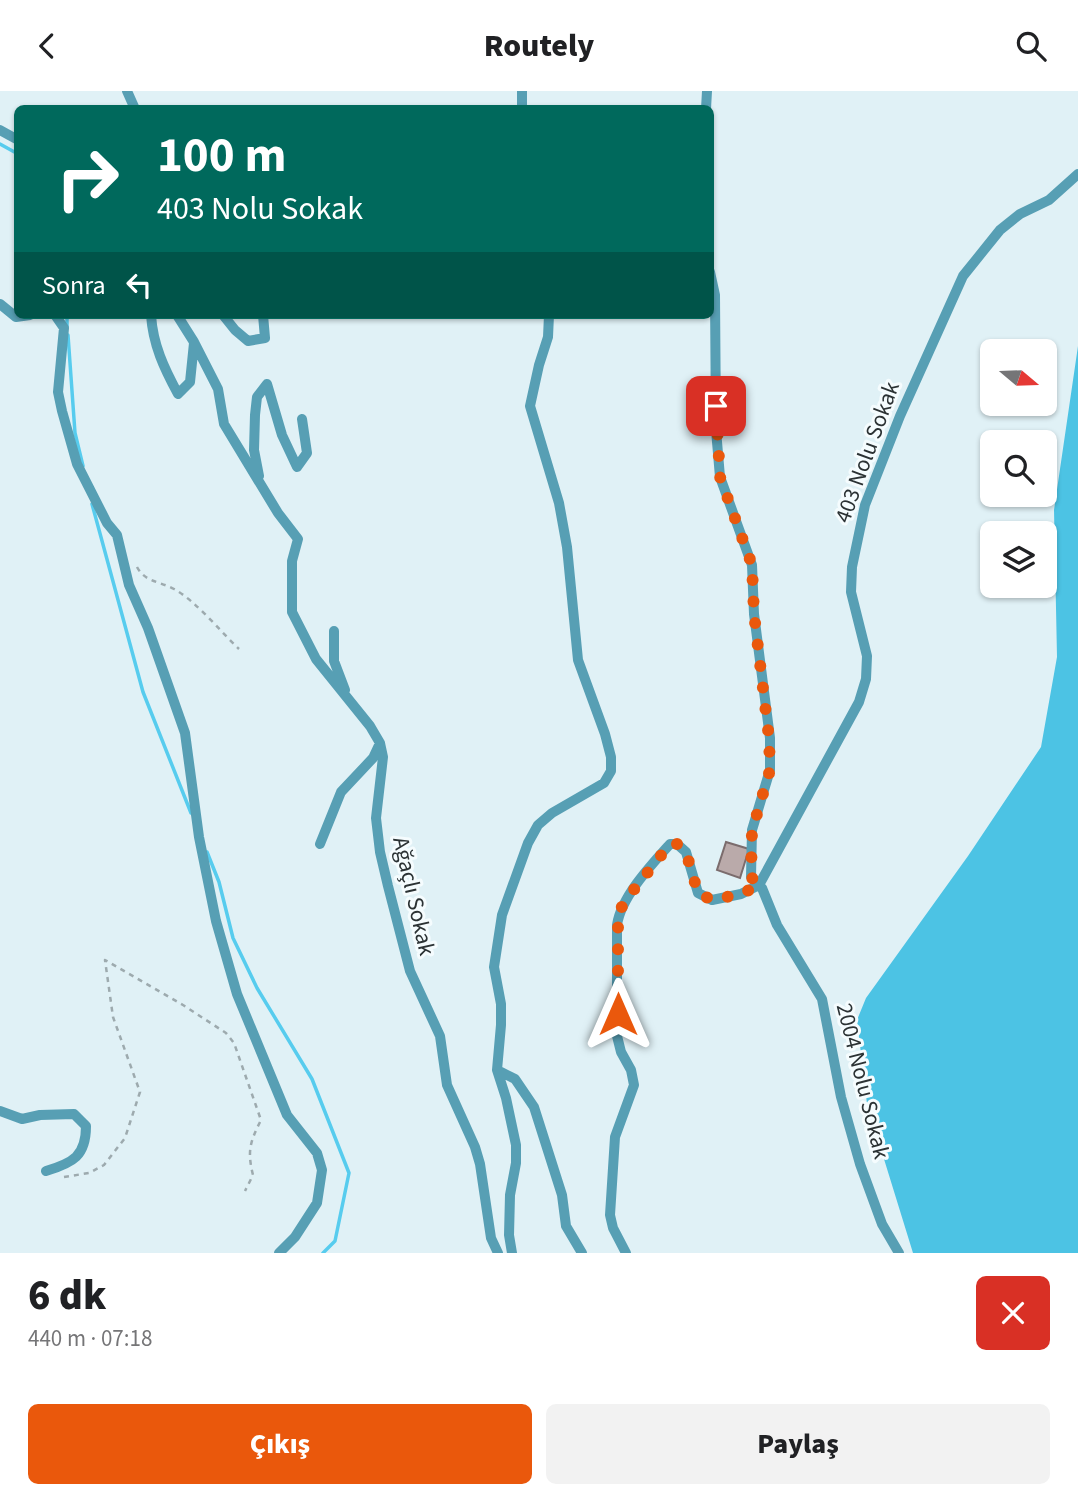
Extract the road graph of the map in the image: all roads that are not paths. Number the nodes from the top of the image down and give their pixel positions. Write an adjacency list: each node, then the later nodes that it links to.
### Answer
1 (1078, 174): 16 (street, 403 Nolu Sokak)
2 (714, 290): 16 (street, 2004 Nolu Sokak)
3 (58, 319): 20 (street)
4 (151, 319): 9 (street)
5 (180, 319): 9 (street)
6 (227, 319): 7 (street)
7 (263, 319)
8 (549, 319): 17 (street)
9 (194, 342): 11 (street)
10 (302, 419): 11 (street)
11 (261, 482): 13 (street)
12 (334, 631): 13 (street)
13 (348, 700): 14 (street)
14 (380, 743): 15 (street); 21 (street, Ağaçlı Sokak)
15 (320, 844)
16 (759, 885): 24 (street); 25 (street, 2004 Nolu Sokak)
17 (498, 1070): 22 (street); 23 (street)
18 (0, 1111): 19 (street)
19 (46, 1171)
20 (279, 1253)
21 (498, 1253)
22 (512, 1253)
23 (582, 1253)
24 (626, 1253)
25 (899, 1253)

